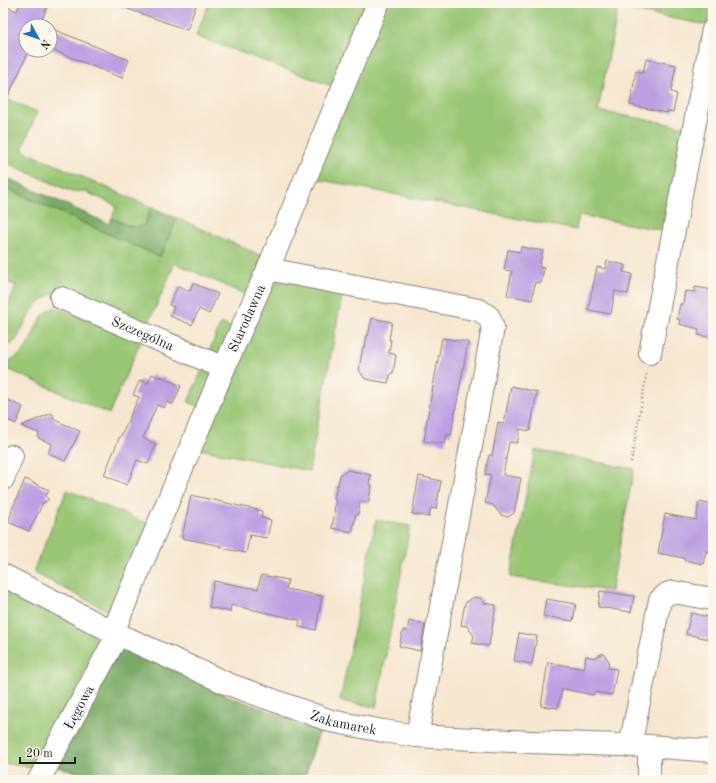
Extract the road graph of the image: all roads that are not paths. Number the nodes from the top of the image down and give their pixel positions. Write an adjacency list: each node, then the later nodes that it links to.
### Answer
1 (378, 3): 3 (street, Starodawna)
2 (713, 30): 5 (street)
3 (268, 269): 6 (street, Starodawna); 12 (street)
4 (61, 298): 6 (street, Szczególna)
5 (650, 354)
6 (224, 368): 11 (street, Starodawna)
7 (12, 456): 8 (street)
8 (3, 479)
9 (3, 575): 11 (street, Zakamarek)
10 (713, 599): 13 (street)
11 (116, 633): 12 (street, Zakamarek); 15 (street, Łęgowa)
12 (417, 736): 13 (street, Zakamarek)
13 (639, 746): 14 (street, Zakamarek); 16 (street)
14 (713, 751)
15 (39, 780)
16 (649, 780)

